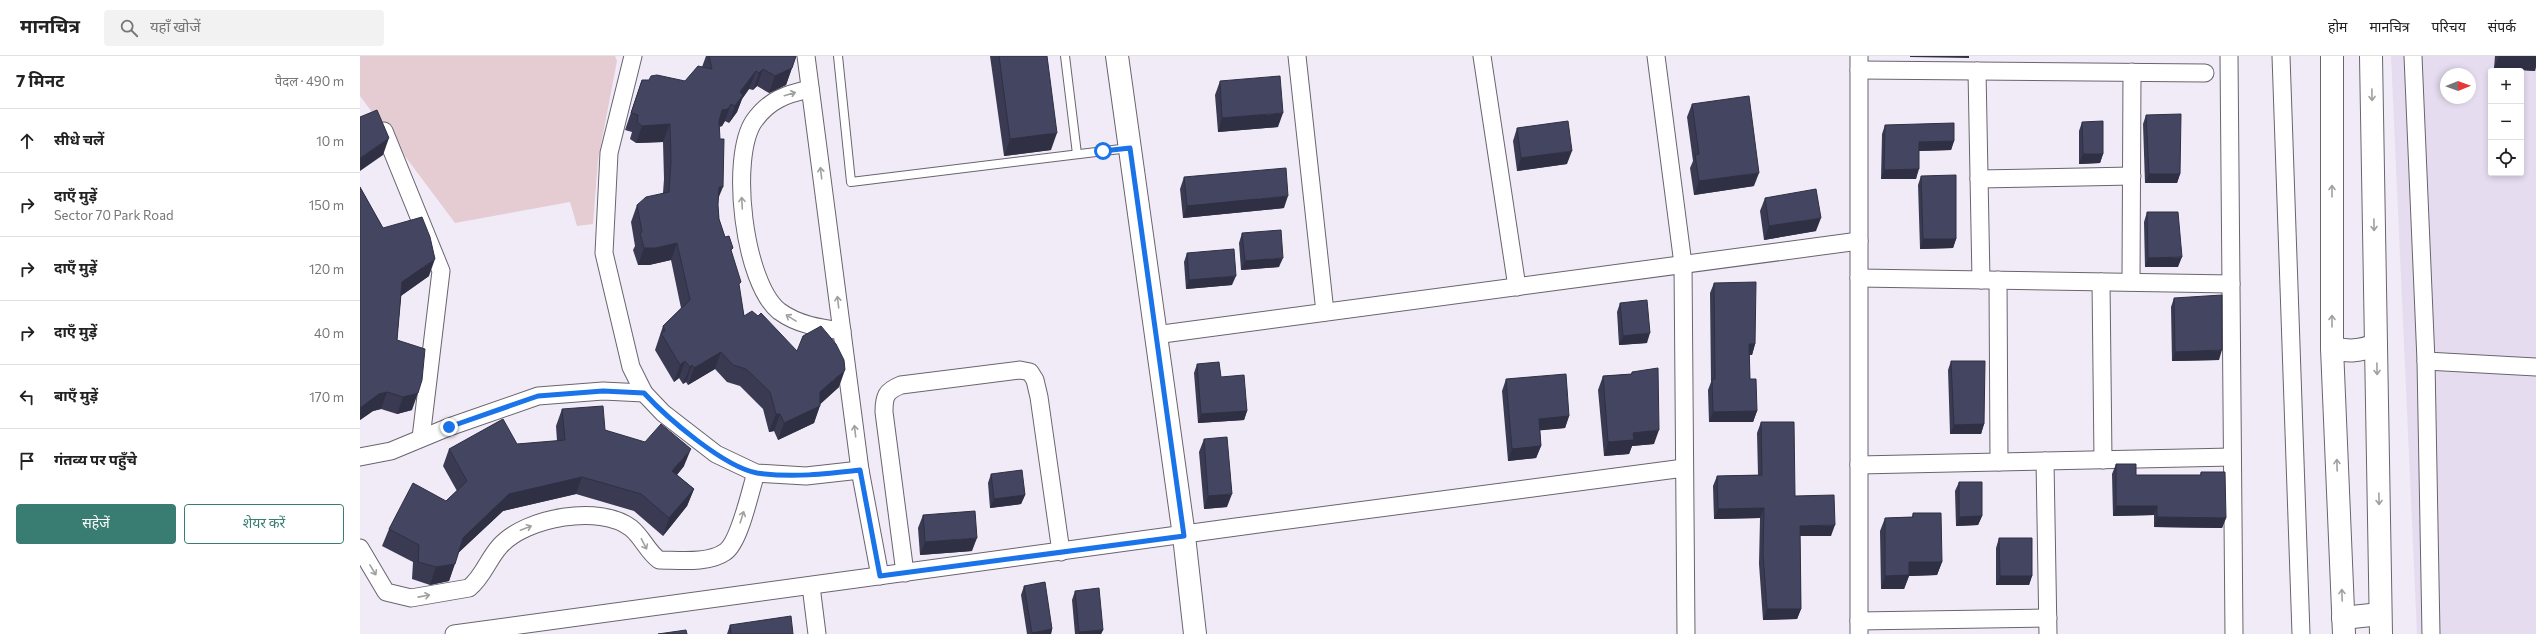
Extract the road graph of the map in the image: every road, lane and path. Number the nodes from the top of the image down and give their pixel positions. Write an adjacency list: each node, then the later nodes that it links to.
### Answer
1 (633, 56): 40 (street)
2 (806, 56): 18 (street)
3 (838, 56): 21 (lane)
4 (1065, 56): 21 (lane)
5 (1117, 56): 20 (street)
6 (1297, 56): 33 (street)
7 (1482, 56): 32 (street)
8 (1656, 56): 25 (street)
9 (2229, 56): 31 (street)
10 (2281, 56): 66 (street)
11 (2332, 56): 37 (street, one-way to 11)
12 (2371, 56): 36 (street, one-way to 36)
13 (2413, 56): 38 (street)
14 (1859, 63): 15 (street); 24 (street)
15 (1977, 71): 16 (street); 23 (street)
16 (2132, 72): 17 (street); 22 (street)
17 (2205, 73)
18 (810, 89): 34 (street, one-way to 18); 34 (street, one-way to 18)
19 (384, 131): 41 (street)
20 (1130, 148): 21 (lane); 35 (street)
21 (1077, 154)
22 (2132, 176): 23 (street); 30 (street)
23 (1979, 179): 27 (street)
24 (1859, 241): 25 (street); 26 (street)
25 (1683, 264): 32 (street); 48 (street)
26 (1859, 278): 27 (street); 47 (street)
27 (1981, 280): 28 (street)
28 (1998, 280): 29 (street); 46 (street)
29 (2101, 282): 30 (street); 44 (street)
30 (2131, 282): 31 (street)
31 (2231, 284): 43 (street)
32 (1516, 287): 33 (street)
33 (1325, 312): 35 (street)
34 (842, 331): 49 (street, one-way to 34)
35 (1155, 335): 51 (street)
36 (2376, 345): 37 (street); 57 (street, one-way to 57)
37 (2332, 348): 59 (street, one-way to 37)
38 (2426, 361): 39 (street); 67 (street)
39 (2536, 367)
40 (644, 393): 41 (street); 50 (street)
41 (421, 438): 42 (street)
42 (360, 457)
43 (2232, 457): 44 (street); 65 (street)
44 (2103, 460): 45 (street)
45 (2044, 461): 46 (street); 58 (street)
46 (1999, 462): 47 (street)
47 (1859, 465): 60 (street)
48 (1684, 468): 51 (street); 64 (street)
49 (860, 470): 50 (street); 55 (street)
50 (756, 473): 52 (street, one-way to 50)
51 (1184, 536): 53 (street); 63 (street)
52 (360, 548)
53 (1061, 552): 54 (street); 54 (street)
54 (905, 573): 55 (street)
55 (880, 576): 56 (street)
56 (811, 586): 61 (street); 62 (street)
57 (2381, 624): 59 (street)
58 (2048, 626): 60 (street)
59 (2343, 626)
60 (1859, 627)
61 (454, 634)
62 (817, 634)
63 (1195, 634)
64 (1686, 634)
65 (2234, 634)
66 (2301, 634)
67 (2432, 634)

